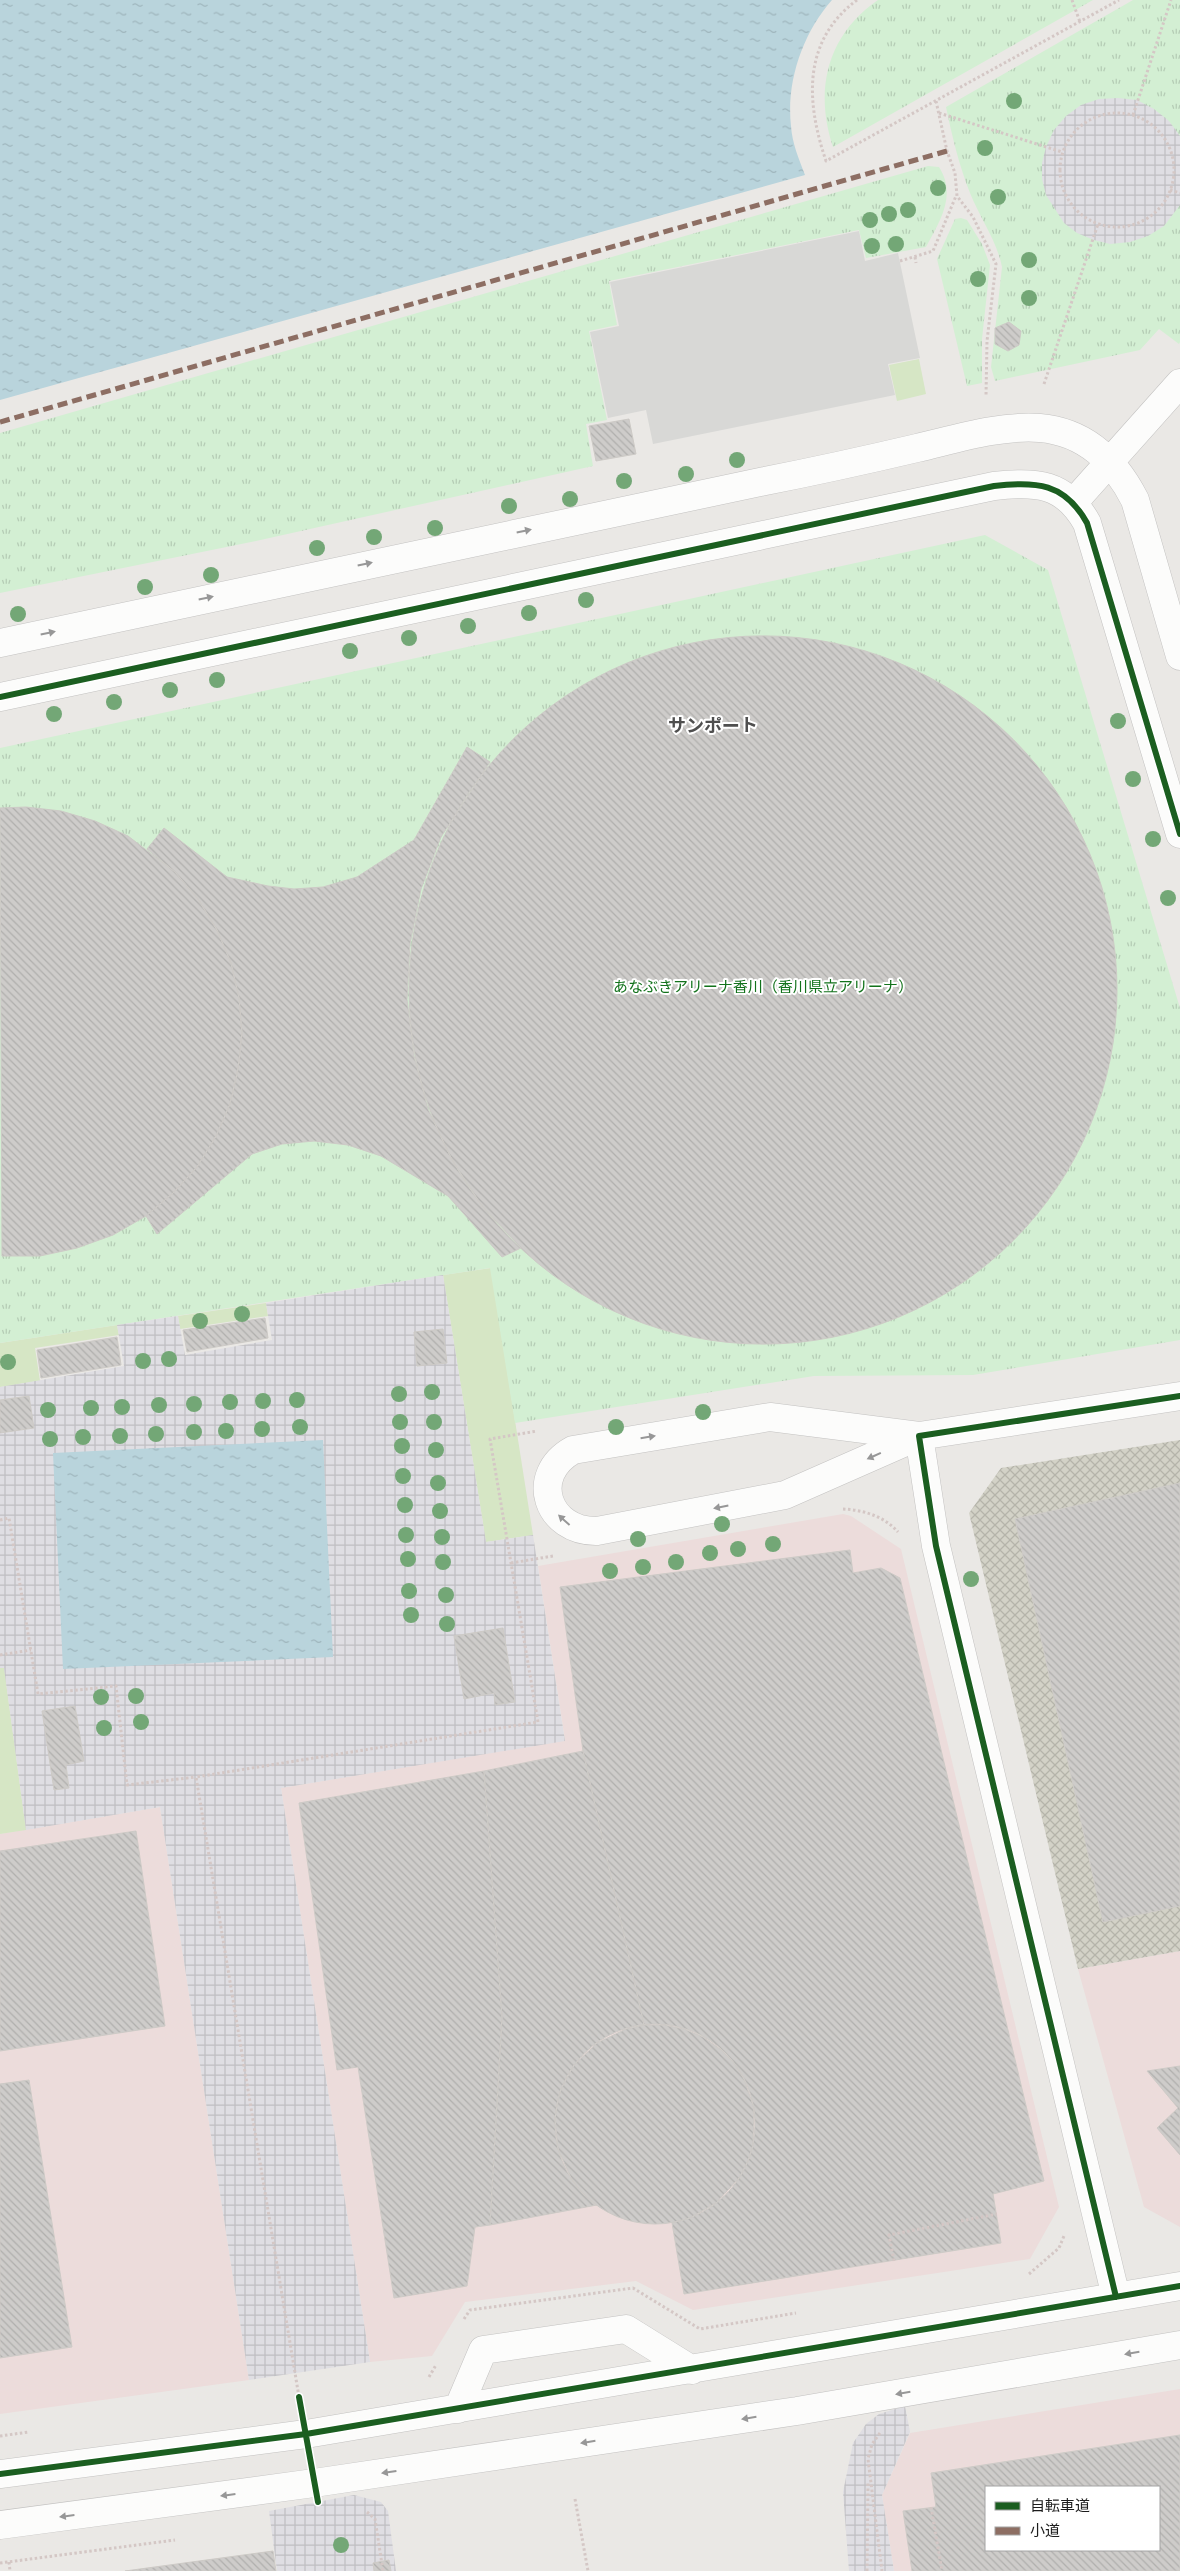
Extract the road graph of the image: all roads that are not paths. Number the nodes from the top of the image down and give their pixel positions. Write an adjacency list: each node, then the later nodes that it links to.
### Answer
1 (1180, 383): 2 (street)
2 (1110, 461): 3 (street); 4 (street, one-way to 2); 5 (street)
3 (1073, 503): 6 (street); 7 (street)
4 (0, 644)
5 (1180, 656)
6 (0, 697)
7 (1180, 834)
8 (1180, 1396): 9 (street)
9 (919, 1436): 9 (street, one-way to 9); 11 (street)
10 (1180, 2286): 11 (street)
11 (1116, 2296): 13 (street)
12 (1180, 2345): 16 (street, one-way to 16)
13 (692, 2370): 14 (street); 14 (street)
14 (458, 2409): 15 (street)
15 (0, 2474)
16 (0, 2525)

